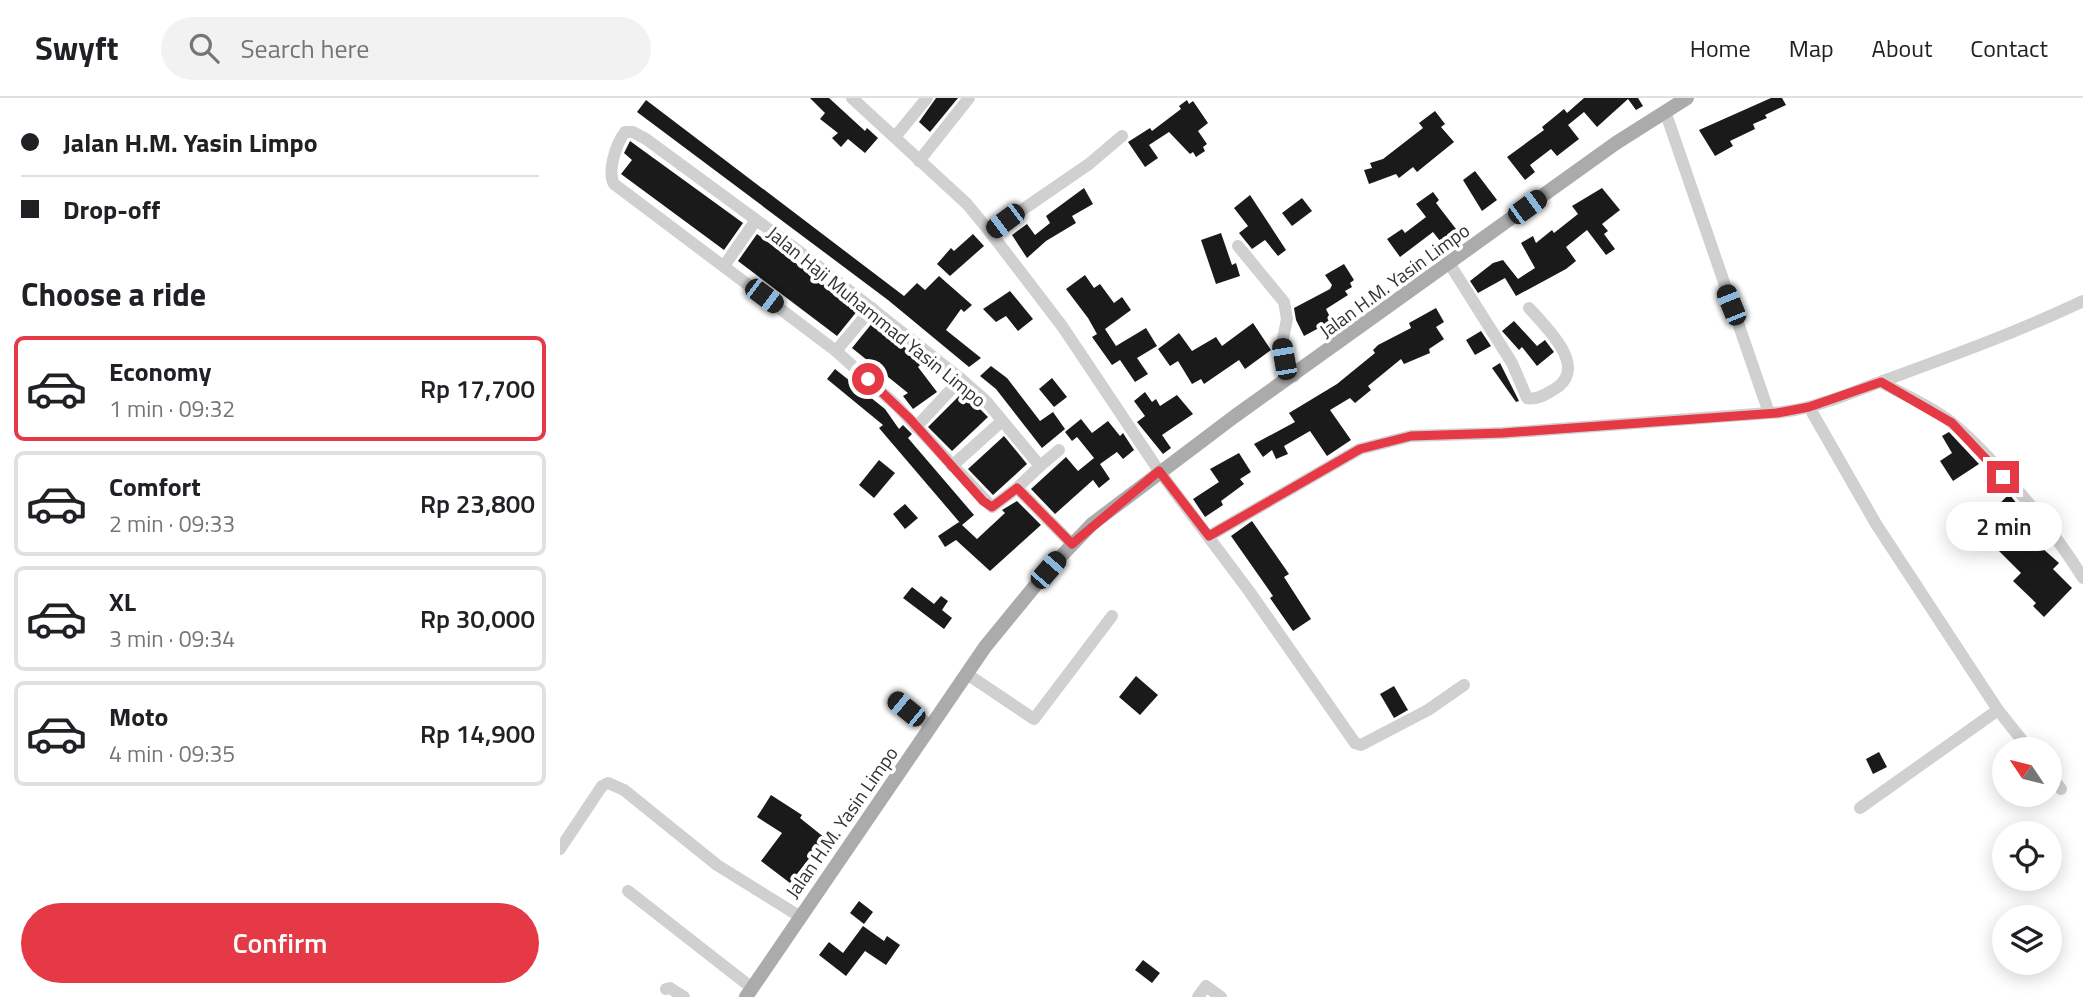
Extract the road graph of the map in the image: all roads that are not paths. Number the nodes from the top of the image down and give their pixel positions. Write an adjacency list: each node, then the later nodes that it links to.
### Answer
1 (852, 98): 7 (street)
2 (926, 98): 7 (street)
3 (969, 98): 8 (street)
4 (1687, 98): 5 (main road, Jalan H.M. Yasin Limpo)
5 (1665, 111): 12 (main road, Jalan H.M. Yasin Limpo); 22 (street)
6 (1122, 136): 10 (street)
7 (895, 137): 8 (street)
8 (919, 160): 10 (street)
9 (756, 220): 13 (street); 13 (street, Jalan Haji Muhammad Yasin Limpo); 15 (street, Jalan Haji Muhammad Yasin Limpo)
10 (990, 232): 28 (street)
11 (1238, 246): 18 (street)
12 (1449, 263): 16 (street); 18 (main road, Jalan H.M. Yasin Limpo)
13 (724, 266): 17 (street)
14 (2083, 300): 20 (street)
15 (872, 308): 17 (street); 19 (street, Jalan Haji Muhammad Yasin Limpo)
16 (1529, 308)
17 (836, 351): 24 (street)
18 (1294, 376): 28 (main road, Jalan H.M. Yasin Limpo)
19 (961, 379): 23 (street, Jalan Haji Muhammad Yasin Limpo); 24 (street)
20 (1881, 382): 21 (street); 32 (street)
21 (1809, 407): 22 (street); 37 (street)
22 (1769, 413): 30 (street)
23 (1002, 421): 26 (street); 27 (street, Jalan Haji Muhammad Yasin Limpo)
24 (916, 427): 26 (street)
25 (1059, 450): 27 (street)
26 (952, 466): 29 (street)
27 (1040, 466): 29 (street)
28 (1159, 471): 30 (street); 31 (main road, Jalan H.M. Yasin Limpo)
29 (1017, 488): 31 (street)
30 (1209, 536): 35 (street)
31 (1072, 544): 34 (main road, Jalan H.M. Yasin Limpo)
32 (2083, 578)
33 (1112, 616): 34 (street)
34 (967, 674): 38 (main road, Jalan H.M. Yasin Limpo)
35 (1464, 685)
36 (894, 699): 38 (street)
37 (1998, 710): 39 (street); 40 (street)
38 (931, 726): 43 (main road, Jalan H.M. Yasin Limpo)
39 (2019, 737)
40 (1860, 808)
41 (560, 849): 43 (street)
42 (628, 891): 45 (street)
43 (799, 916): 45 (main road, Jalan H.M. Yasin Limpo)
44 (666, 989): 46 (street)
45 (749, 992)
46 (684, 997)
47 (1198, 997): 48 (street)
48 (1221, 997)

